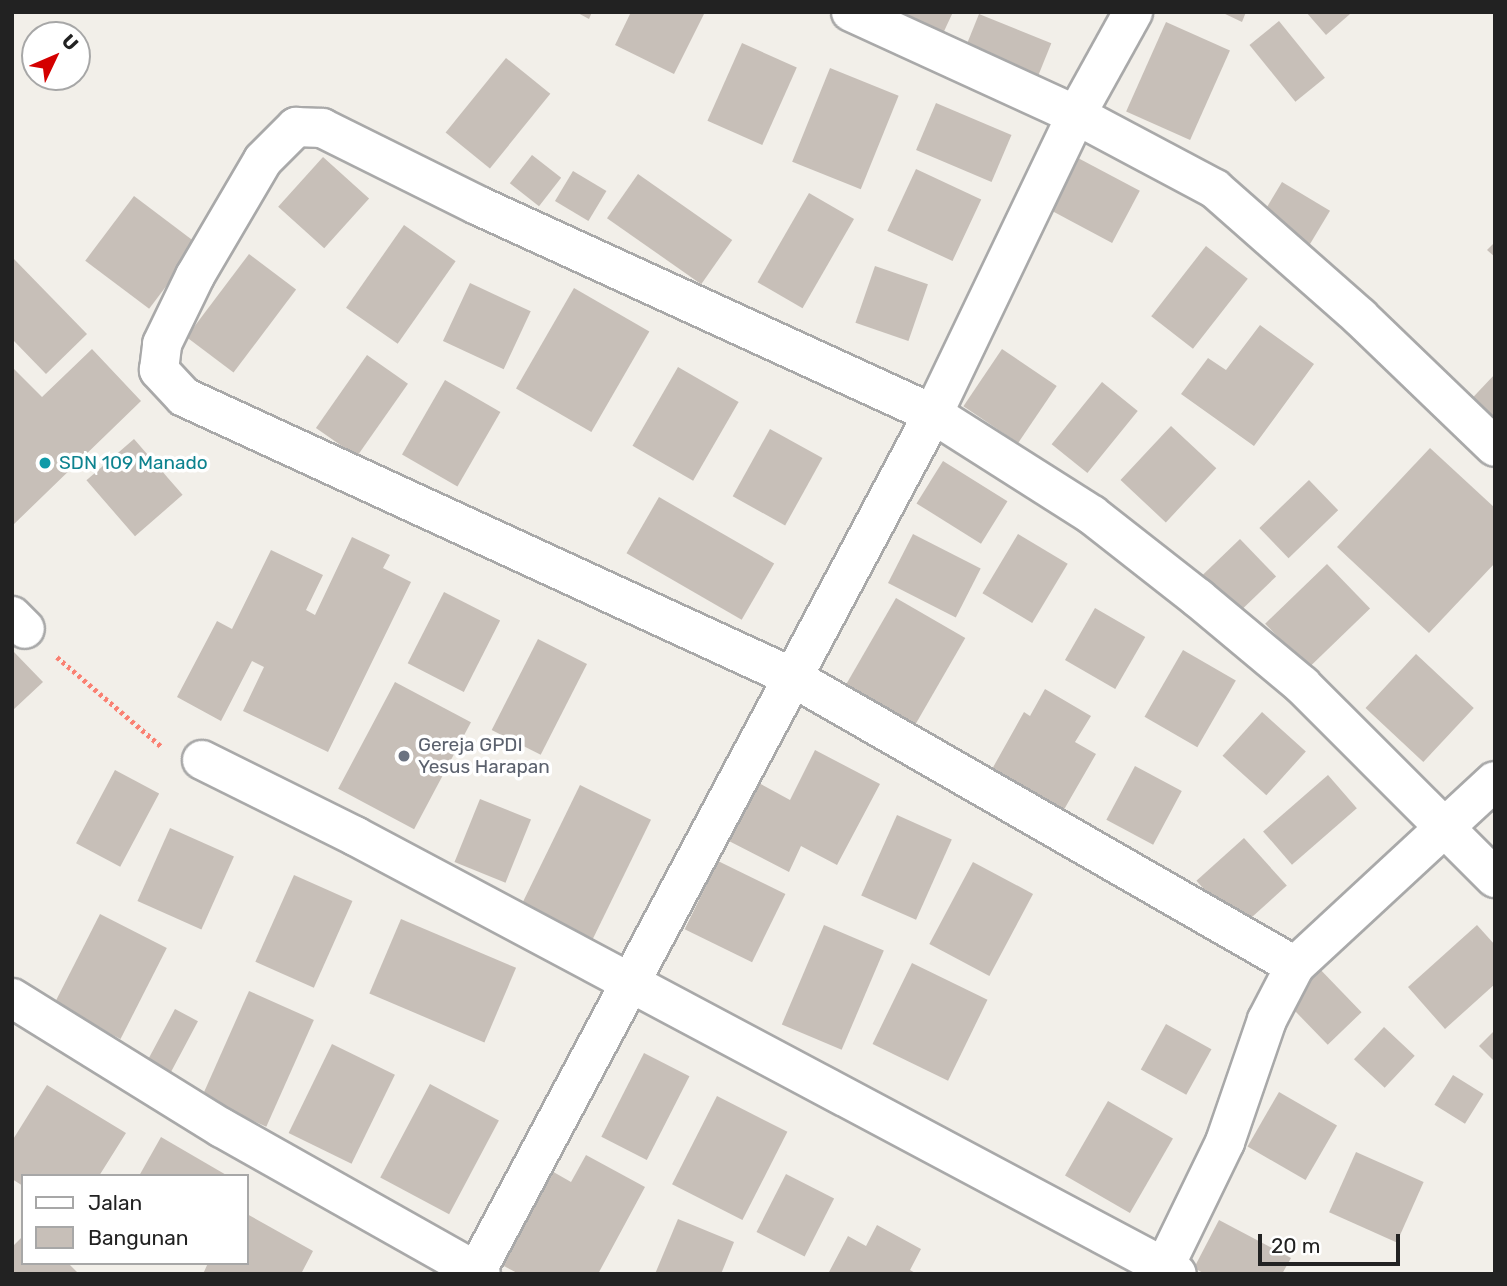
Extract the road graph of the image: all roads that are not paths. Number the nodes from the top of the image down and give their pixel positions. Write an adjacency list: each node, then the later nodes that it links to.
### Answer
1 (851, 12): 3 (street)
2 (1133, 12): 3 (street)
3 (1076, 115): 4 (street); 5 (street)
4 (933, 414): 6 (street); 6 (street); 9 (street)
5 (1495, 447)
6 (790, 676): 11 (street); 12 (street)
7 (202, 760): 12 (street)
8 (1495, 781): 9 (street)
9 (1446, 830): 10 (street); 11 (street)
10 (1495, 878)
11 (1295, 966): 14 (street)
12 (630, 983): 14 (street); 15 (street)
13 (12, 998): 15 (street)
14 (1168, 1271)
15 (477, 1273)

